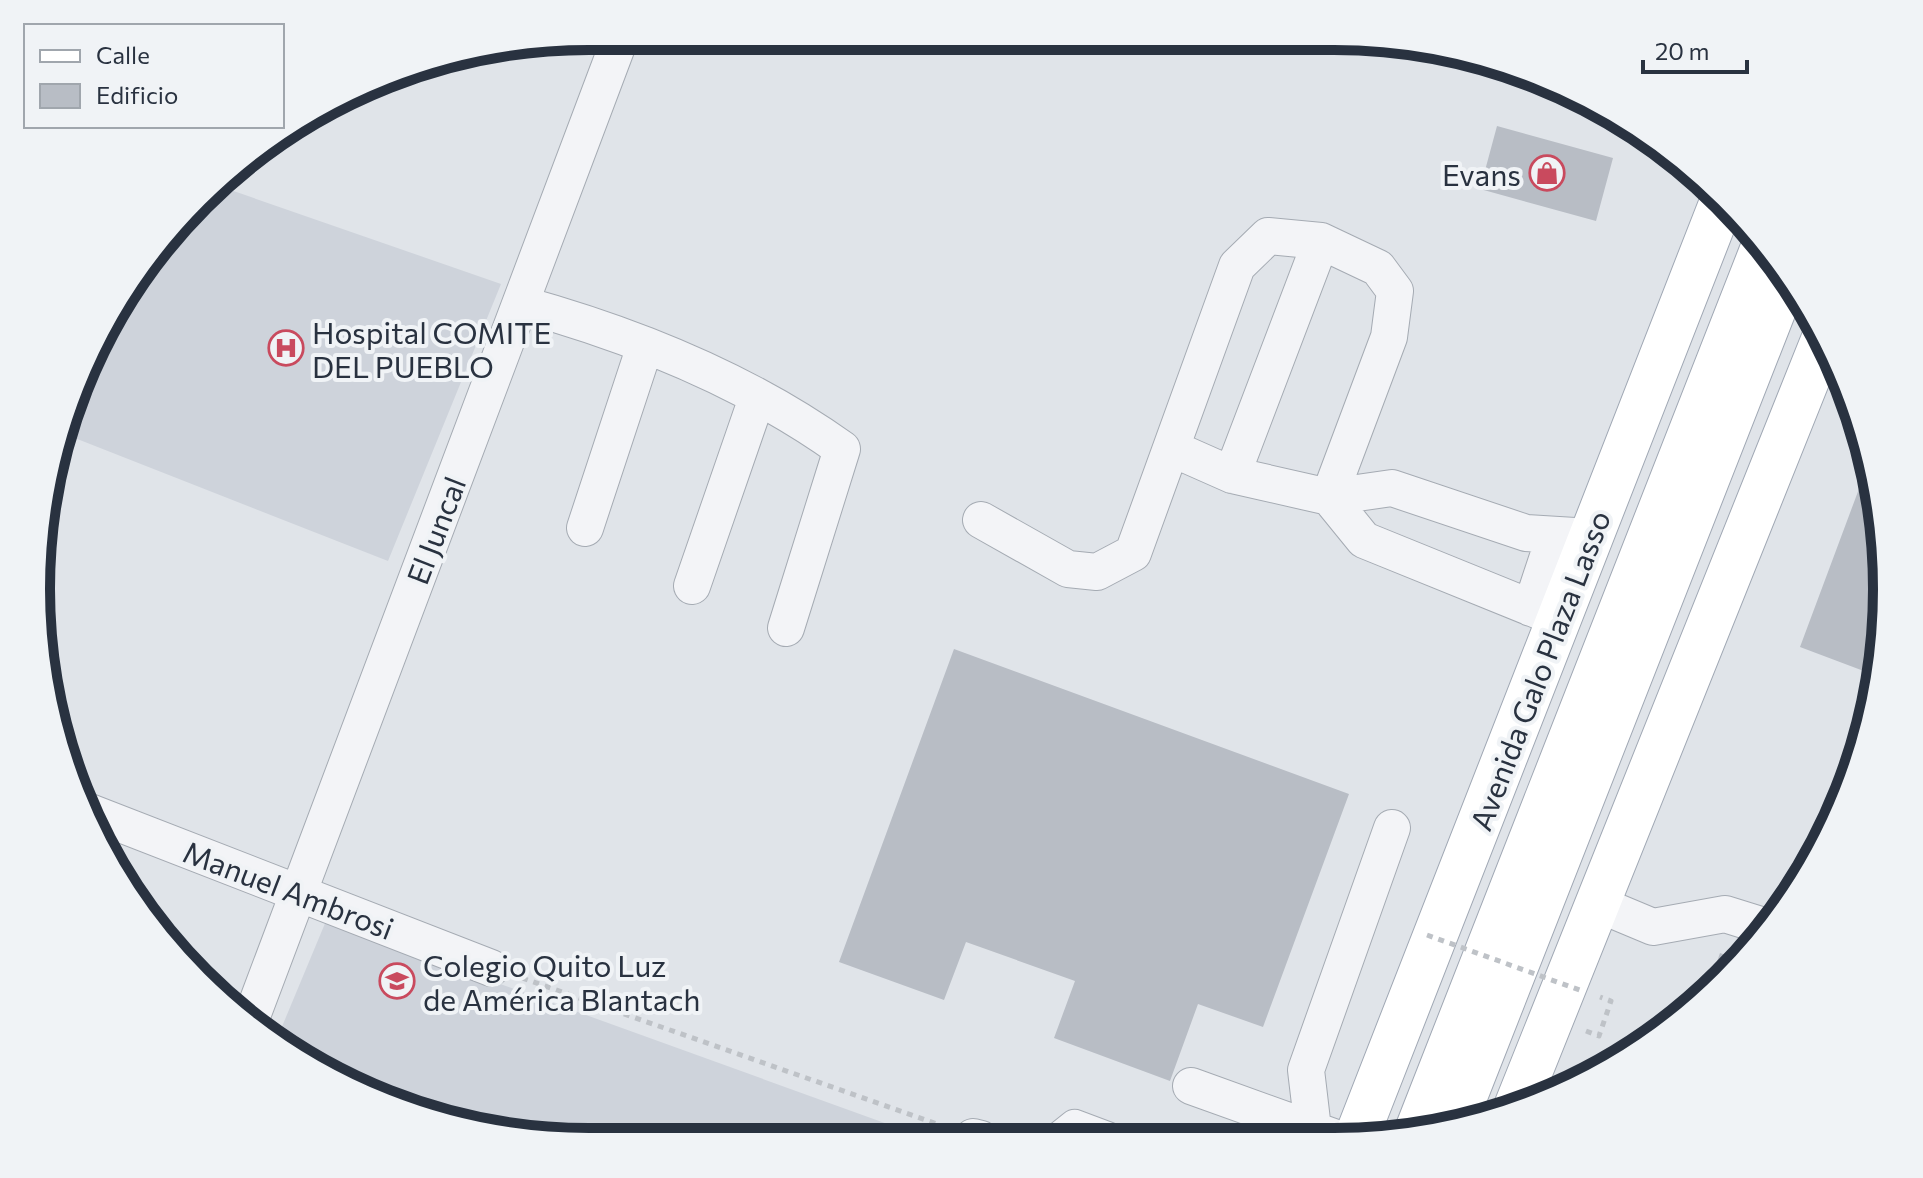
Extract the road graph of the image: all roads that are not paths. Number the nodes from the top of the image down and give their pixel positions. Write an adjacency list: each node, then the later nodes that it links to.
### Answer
1 (616, 50): 6 (street, El Juncal)
2 (1718, 211): 17 (main road, Avenida Galo Plaza Lasso)
3 (1321, 241): 12 (street); 13 (street); 14 (street)
4 (1759, 258): 31 (main road, Avenida Galo Plaza Lasso)
5 (1782, 290): 30 (main road)
6 (521, 304): 8 (street); 23 (street, El Juncal)
7 (1810, 338): 11 (main road)
8 (645, 346): 10 (street); 16 (street)
9 (1818, 353): 11 (main road)
10 (757, 398): 18 (street); 20 (street)
11 (1795, 409): 24 (main road)
12 (1171, 448): 13 (street); 15 (street)
13 (1232, 475): 14 (street)
14 (1329, 497): 17 (street); 19 (street)
15 (981, 520)
16 (585, 528)
17 (1573, 536): 19 (main road, Avenida Galo Plaza Lasso)
18 (692, 586)
19 (1545, 614): 32 (main road, Avenida Galo Plaza Lasso)
20 (786, 628)
21 (101, 816): 23 (street, Manuel Ambrosi)
22 (1392, 828): 34 (street)
23 (299, 893): 26 (street, Manuel Ambrosi); 27 (street, El Juncal)
24 (1598, 904): 25 (street); 29 (main road)
25 (1756, 924)
26 (491, 968)
27 (254, 1011)
28 (1191, 1086): 33 (street)
29 (1521, 1094)
30 (1458, 1114)
31 (1421, 1121)
32 (1360, 1127)
33 (1308, 1128)
34 (1326, 1128)

